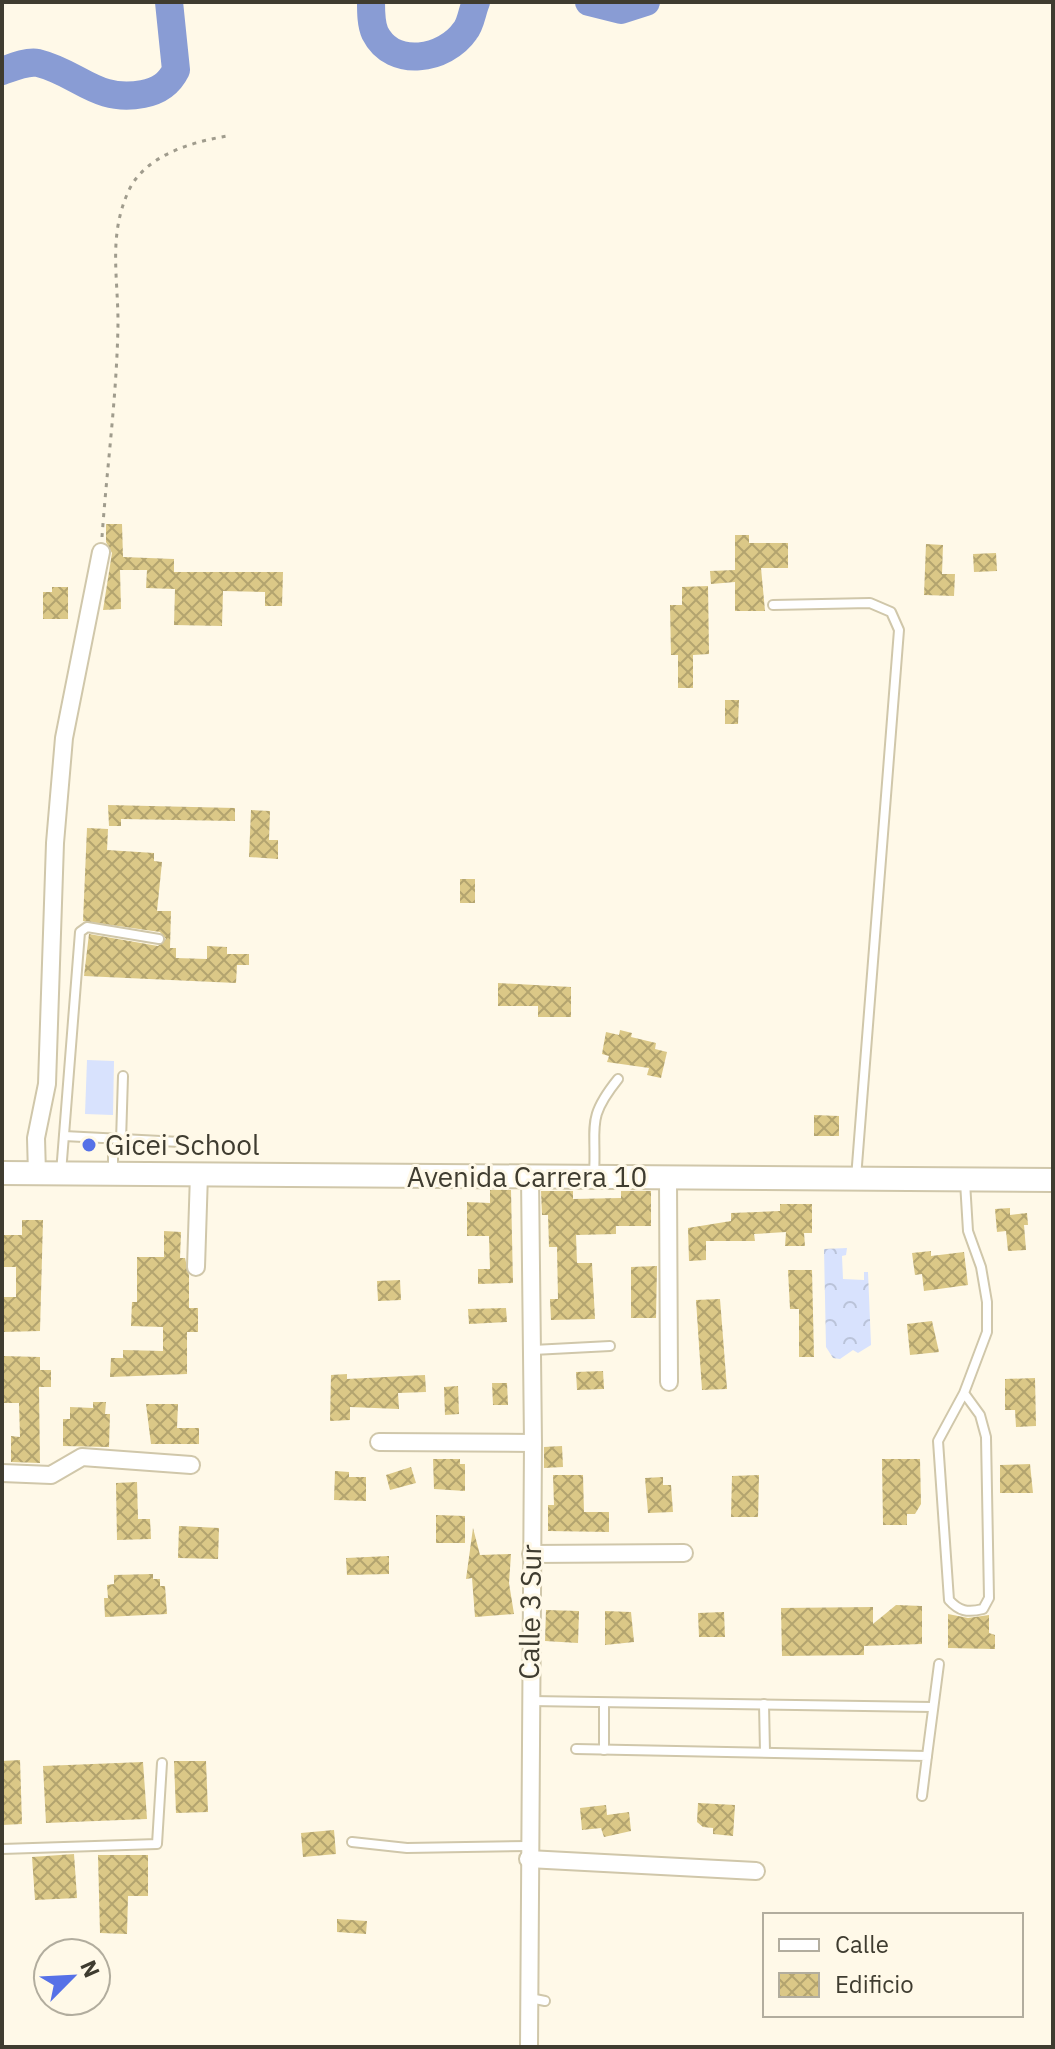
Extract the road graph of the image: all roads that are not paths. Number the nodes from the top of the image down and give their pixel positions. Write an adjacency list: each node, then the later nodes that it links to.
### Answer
1 (101, 552): 10 (street)
2 (773, 605): 17 (lane)
3 (159, 939): 6 (lane)
4 (123, 1076): 7 (lane)
5 (618, 1079): 15 (lane)
6 (64, 1136): 7 (lane); 12 (lane)
7 (121, 1141): 8 (lane); 13 (lane)
8 (180, 1142)
9 (2, 1173): 10 (street, Avenida Carrera 10)
10 (37, 1174): 12 (street, Avenida Carrera 10)
11 (199, 1174): 13 (street, Avenida Carrera 10); 14 (street, Avenida Carrera 10); 20 (street)
12 (61, 1175): 13 (street, Avenida Carrera 10)
13 (113, 1175)
14 (530, 1177): 15 (street, Avenida Carrera 10); 22 (street, Calle 3 Sur)
15 (594, 1177): 16 (street, Avenida Carrera 10)
16 (668, 1178): 17 (street, Avenida Carrera 10); 23 (street)
17 (856, 1179): 18 (street, Avenida Carrera 10)
18 (965, 1180): 19 (street, Avenida Carrera 10); 24 (lane)
19 (1053, 1180)
20 (196, 1267)
21 (610, 1346): 22 (lane)
22 (533, 1350): 26 (street, Calle 3 Sur)
23 (669, 1382)
24 (964, 1393): 24 (lane)
25 (379, 1442): 26 (street)
26 (533, 1443): 30 (street, Calle 3 Sur)
27 (191, 1465): 28 (street)
28 (2, 1473)
29 (684, 1553): 30 (street)
30 (531, 1554): 32 (street, Calle 3 Sur)
31 (939, 1664): 35 (lane)
32 (529, 1701): 33 (lane); 44 (street, Calle 3 Sur)
33 (604, 1703): 34 (lane); 37 (lane)
34 (764, 1704): 35 (lane); 38 (lane)
35 (932, 1707): 39 (lane)
36 (576, 1749): 37 (lane)
37 (604, 1750): 38 (lane)
38 (765, 1752): 39 (lane)
39 (927, 1756): 41 (lane)
40 (162, 1763): 43 (lane)
41 (922, 1796)
42 (352, 1842): 44 (lane)
43 (2, 1849)
44 (528, 1853): 45 (street); 46 (street, Calle 3 Sur)
45 (756, 1871)
46 (529, 2047)

